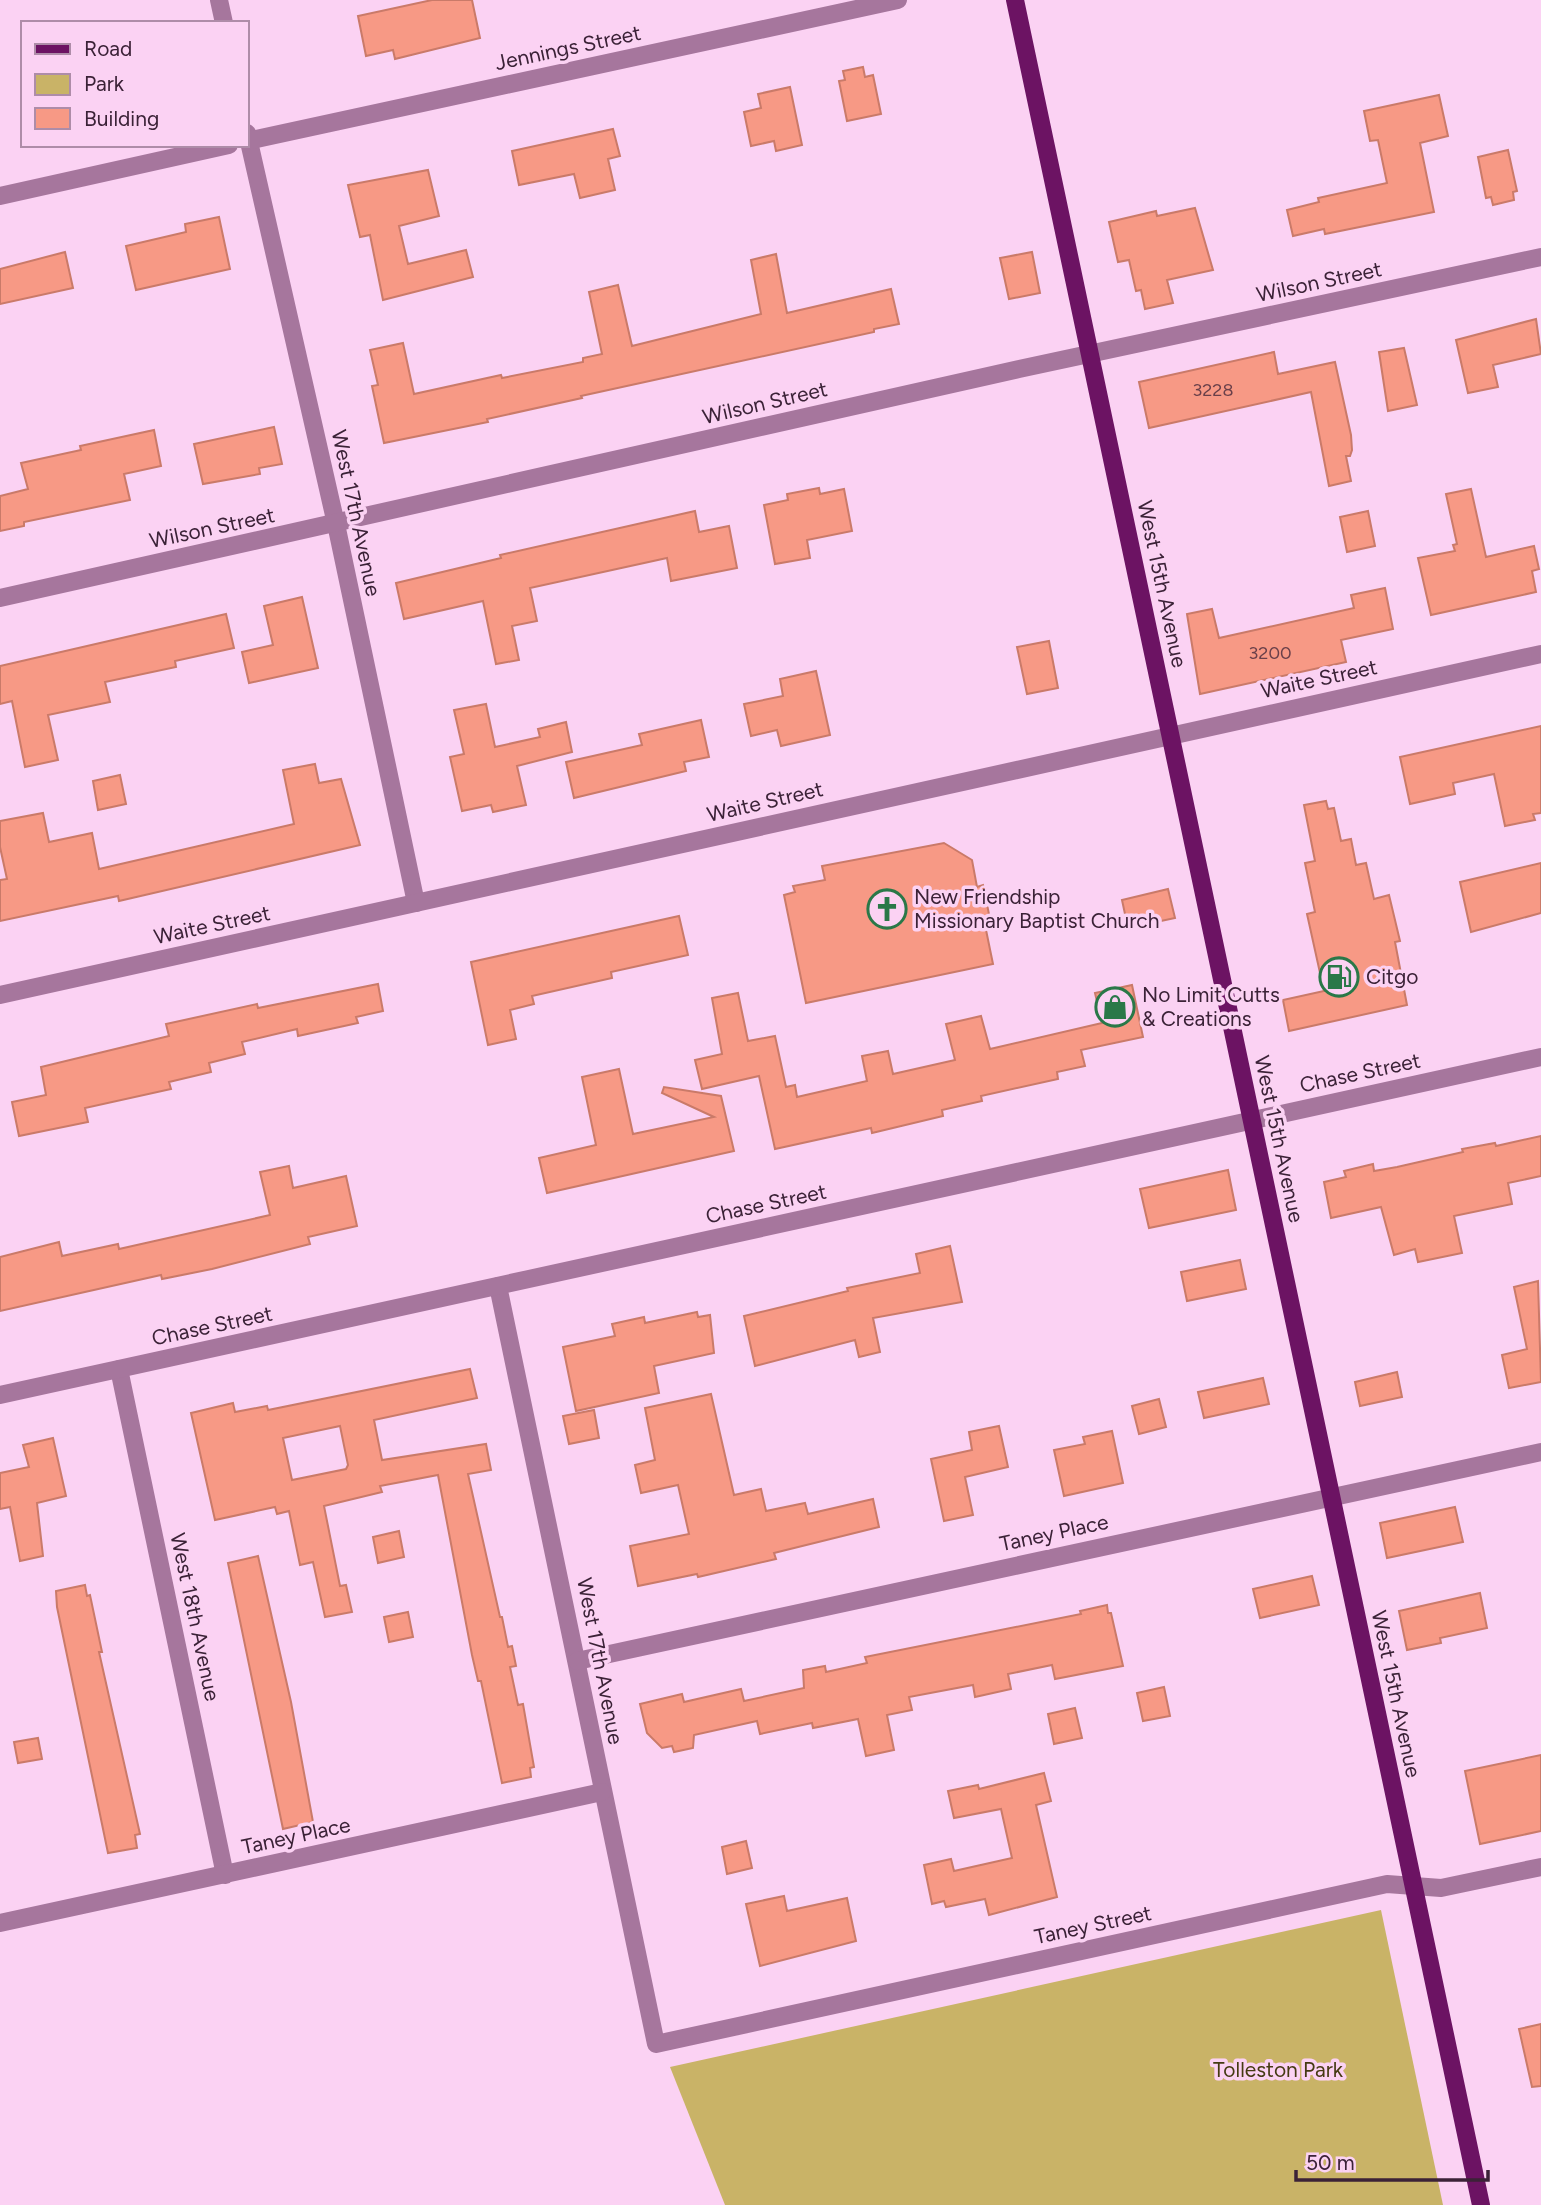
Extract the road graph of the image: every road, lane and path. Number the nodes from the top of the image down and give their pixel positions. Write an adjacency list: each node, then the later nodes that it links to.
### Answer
1 (219, 0): 4 (street)
2 (898, 0): 5 (street, Jennings Street)
3 (1015, 0): 10 (main road, West 15th Avenue)
4 (224, 21)
5 (248, 138)
6 (248, 142): 11 (street, West 17th Avenue)
7 (220, 147): 8 (street)
8 (0, 196)
9 (1541, 257): 10 (street, Wilson Street)
10 (1090, 354): 11 (street, Wilson Street); 14 (main road, West 15th Avenue)
11 (337, 524): 12 (street, Wilson Street); 15 (street, West 17th Avenue)
12 (0, 598)
13 (1541, 654): 14 (street, Waite Street)
14 (1170, 735): 15 (street, Waite Street); 18 (main road, West 15th Avenue)
15 (416, 903): 16 (street, Waite Street)
16 (0, 995)
17 (1541, 1057): 18 (street, Chase Street)
18 (1252, 1121): 19 (street, Chase Street); 23 (main road, West 15th Avenue)
19 (498, 1286): 20 (street, Chase Street); 24 (street, West 17th Avenue)
20 (119, 1369): 21 (street, Chase Street); 27 (street, West 18th Avenue)
21 (0, 1395)
22 (1541, 1452): 23 (street, Taney Place)
23 (1331, 1498): 24 (street, Taney Place); 28 (main road, West 15th Avenue)
24 (577, 1661): 25 (street, West 17th Avenue)
25 (603, 1792): 27 (street, Taney Place); 30 (street, West 17th Avenue)
26 (1541, 1867): 28 (street, Taney Street)
27 (225, 1875): 29 (street, Taney Place)
28 (1413, 1887): 30 (street, Taney Street); 31 (main road, West 15th Avenue)
29 (0, 1923)
30 (656, 2044)
31 (1480, 2205)

